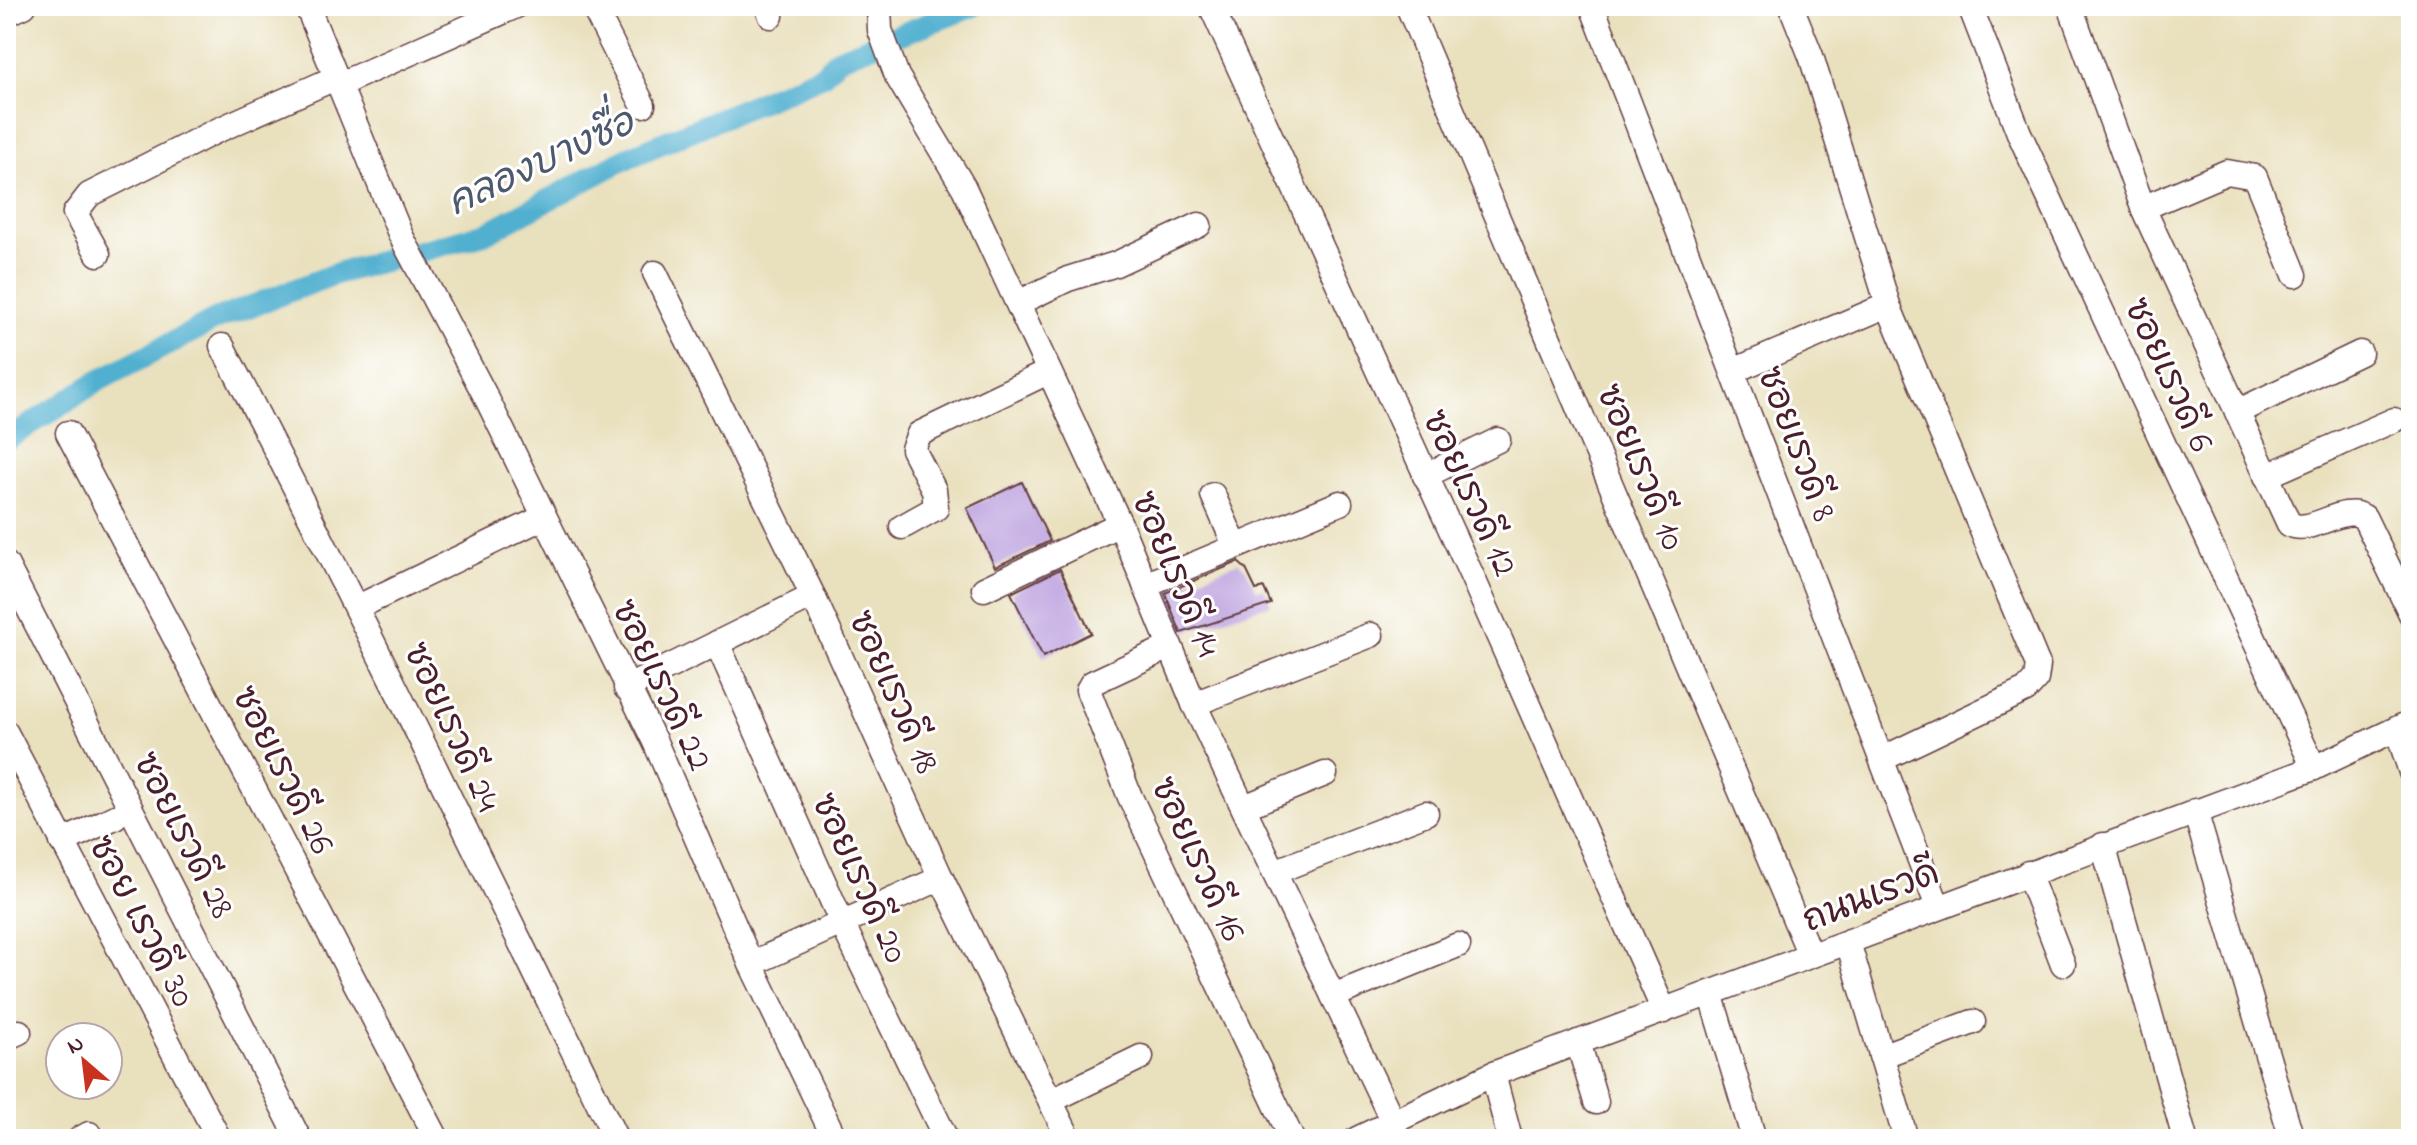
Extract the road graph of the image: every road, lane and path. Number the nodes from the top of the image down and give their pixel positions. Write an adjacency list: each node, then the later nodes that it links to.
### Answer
1 (24, 6): 11 (street)
2 (307, 6): 13 (street, ซอยเรวดี 22)
3 (593, 6): 14 (street)
4 (1211, 6): 30 (street, ซอยเรวดี 12)
5 (1408, 6): 68 (street, ซอยเรวดี 10)
6 (1592, 6): 24 (street, ซอยเรวดี 8)
7 (1791, 6): 21 (street)
8 (1970, 6): 52 (street, ซอยเรวดี 6)
9 (2070, 6): 15 (street)
10 (518, 7): 13 (street)
11 (6, 14)
12 (879, 18): 20 (street, ซอยเรวดี 14)
13 (336, 82): 17 (street); 34 (street, ซอยเรวดี 22)
14 (643, 105)
15 (2143, 208): 19 (street); 26 (street)
16 (1199, 225): 20 (street)
17 (98, 254)
18 (655, 273): 41 (street, ซอยเรวดี 18)
19 (2295, 275)
20 (1018, 303): 25 (street, ซอยเรวดี 14)
21 (1888, 305): 24 (street); 51 (street)
22 (222, 346): 42 (street, ซอยเรวดี 24)
23 (2360, 353): 26 (street)
24 (1733, 371): 51 (street, ซอยเรวดี 8)
25 (1048, 372): 35 (street, ซอยเรวดี 14); 36 (street)
26 (2237, 412): 31 (street)
27 (2394, 420): 31 (street)
28 (68, 433): 84 (street, ซอยเรวดี 26)
29 (1498, 440): 30 (street)
30 (1425, 476): 73 (street, ซอยเรวดี 12)
31 (2266, 476): 43 (street)
32 (1213, 495): 37 (street)
33 (1340, 503): 37 (street)
34 (544, 517): 42 (street); 47 (street, ซอยเรวดี 22)
35 (1120, 524): 39 (street, ซอยเรวดี 14); 40 (street)
36 (902, 527)
37 (1235, 545): 39 (street)
38 (6, 564): 83 (street, ซอยเรวดี 28)
39 (1145, 585): 46 (street, ซอยเรวดี 14)
40 (984, 589)
41 (813, 596): 45 (street); 63 (street, ซอยเรวดี 18)
42 (358, 607): 85 (street, ซอยเรวดี 24)
43 (2411, 614)
44 (1371, 635): 48 (street)
45 (717, 643): 47 (street); 65 (street, ซอยเรวดี 20)
46 (1169, 647): 48 (street, ซอยเรวดี 14); 89 (street, ซอยเรวดี 16)
47 (626, 688): 69 (street, ซอยเรวดี 22)
48 (1194, 704): 55 (street, ซอยเรวดี 14)
49 (2404, 726): 52 (street, ถนนเรวดี); 53 (street)
50 (6, 733): 59 (street, ซอย เรวดี 30)
51 (1882, 759): 64 (street, ซอยเรวดี 8)
52 (2314, 768): 56 (street, ถนนเรวดี)
53 (2411, 772)
54 (1325, 774): 55 (street)
55 (1244, 807): 61 (street, ซอยเรวดี 14)
56 (2195, 811): 60 (street, ถนนเรวดี); 95 (street)
57 (1426, 813): 61 (street)
58 (115, 817): 59 (street)
59 (62, 842): 82 (street, ซอย เรวดี 30)
60 (2103, 845): 62 (street, ถนนเรวดี); 94 (street)
61 (1274, 872): 72 (street, ซอยเรวดี 14)
62 (2028, 873): 64 (street, ถนนเรวดี); 70 (street)
63 (941, 878): 65 (street); 79 (street, ซอยเรวดี 18)
64 (1938, 907): 66 (street, ถนนเรวดี)
65 (843, 925): 69 (street); 87 (street, ซอยเรวดี 20)
66 (1848, 942): 68 (street, ถนนเรวดี); 76 (street)
67 (1458, 945): 72 (street)
68 (1810, 955): 71 (street, ถนนเรวดี)
69 (751, 964): 86 (street, ซอยเรวดี 22)
70 (2063, 964)
71 (1710, 993): 73 (street, ถนนเรวดี); 92 (street)
72 (1333, 996): 81 (street, ซอยเรวดี 14)
73 (1664, 1011): 75 (street, ถนนเรวดี)
74 (1973, 1022): 76 (street)
75 (1578, 1042): 78 (street, ถนนเรวดี); 80 (street)
76 (1881, 1056): 93 (street)
77 (1141, 1057): 79 (street)
78 (1493, 1074): 81 (street, ถนนเรวดี); 91 (street)
79 (1050, 1101): 88 (street, ซอยเรวดี 18)
80 (1596, 1102)
81 (1393, 1122): 90 (street, ถนนเรวดี)
82 (219, 1139)
83 (299, 1139)
84 (437, 1139)
85 (616, 1139)
86 (835, 1139)
87 (946, 1139)
88 (1069, 1139)
89 (1292, 1139)
90 (1357, 1139)
91 (1510, 1139)
92 (1754, 1139)
93 (1906, 1139)
94 (2185, 1139)
95 (2292, 1139)

